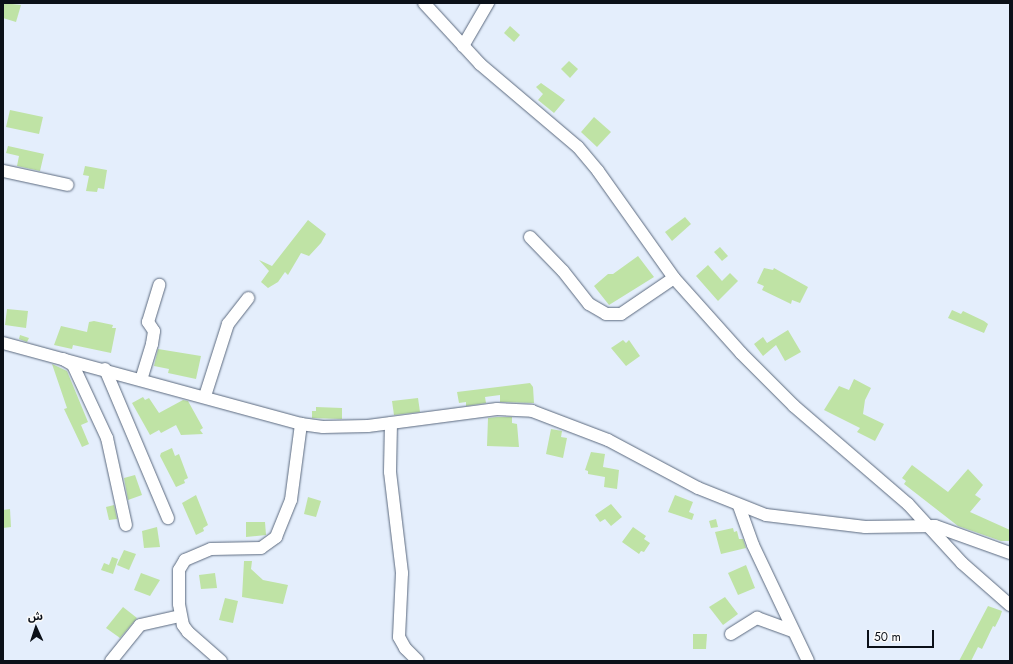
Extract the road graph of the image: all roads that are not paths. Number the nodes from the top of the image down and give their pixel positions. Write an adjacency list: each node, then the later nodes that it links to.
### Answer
1 (424, 3): 3 (street)
2 (488, 3): 3 (street)
3 (463, 46): 7 (street)
4 (3, 171): 5 (street)
5 (68, 185)
6 (530, 237): 7 (street)
7 (674, 278): 20 (street)
8 (158, 285): 13 (street)
9 (248, 298): 14 (street)
10 (3, 343): 11 (street)
11 (61, 357): 12 (street); 19 (street)
12 (105, 369): 13 (street); 18 (street)
13 (141, 380): 14 (street)
14 (205, 396): 16 (street)
15 (391, 423): 16 (street); 17 (street); 28 (street)
16 (301, 424): 23 (street)
17 (740, 506): 20 (street); 24 (street)
18 (168, 518)
19 (126, 525)
20 (927, 526): 21 (street); 22 (street)
21 (1010, 553)
22 (1010, 605)
23 (180, 616): 26 (street); 27 (street)
24 (793, 631): 25 (street); 29 (street)
25 (731, 634)
26 (111, 661)
27 (221, 661)
28 (418, 661)
29 (808, 661)

